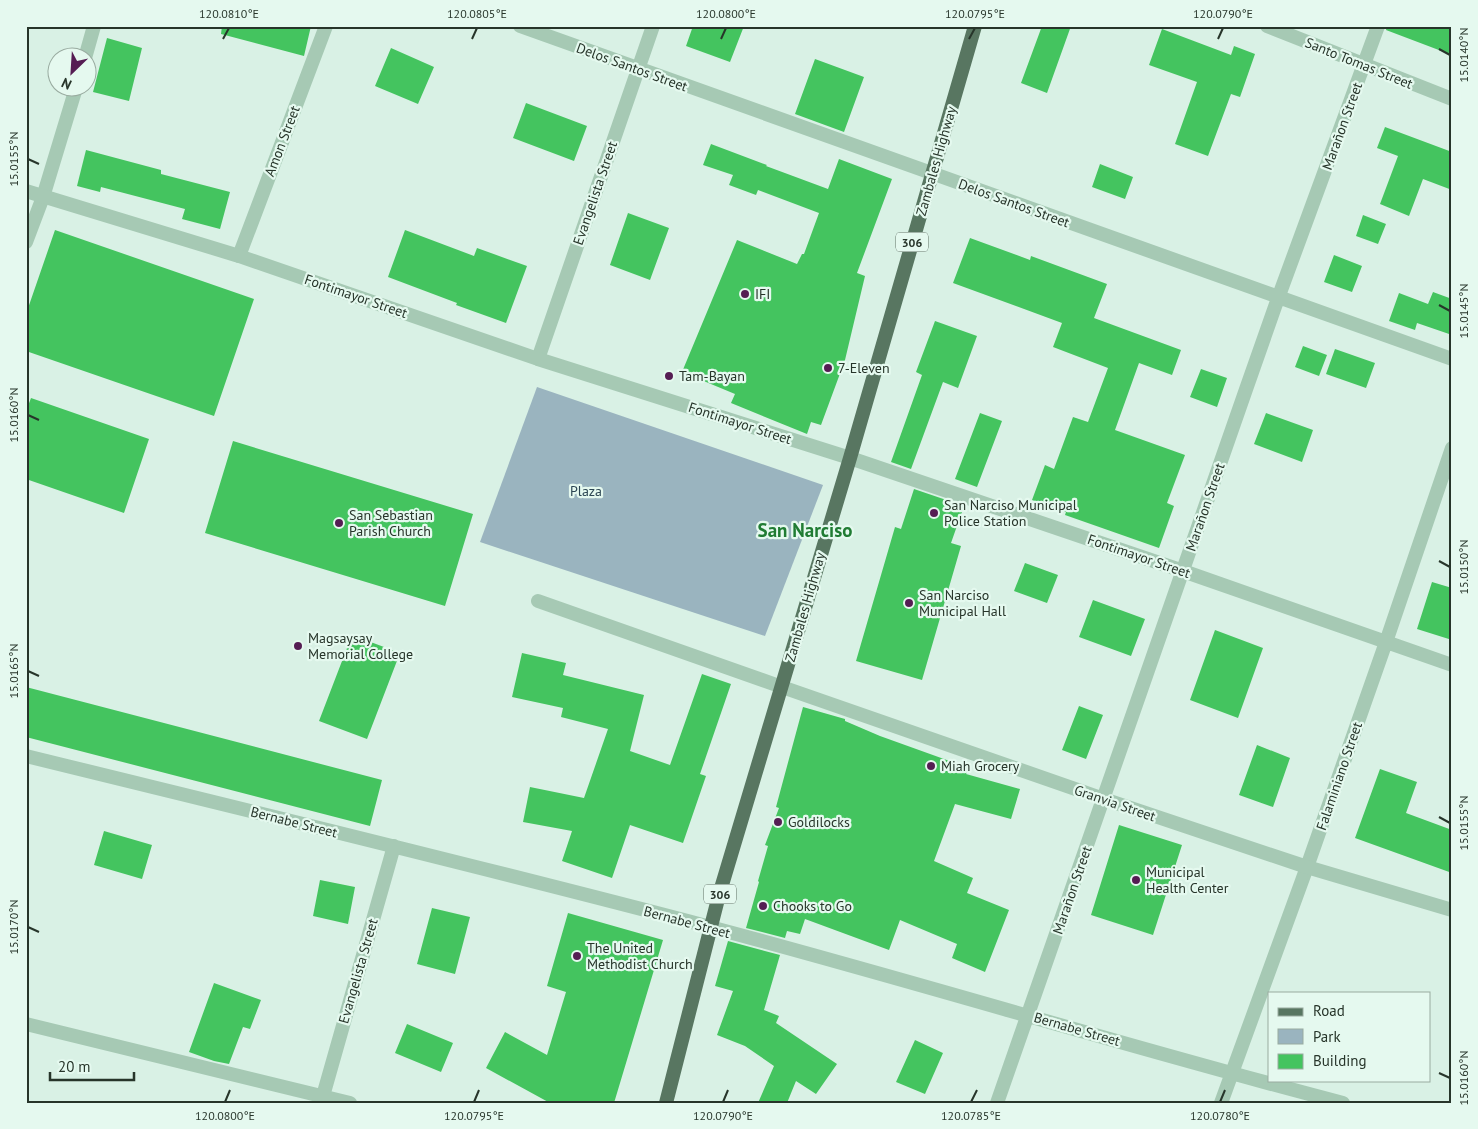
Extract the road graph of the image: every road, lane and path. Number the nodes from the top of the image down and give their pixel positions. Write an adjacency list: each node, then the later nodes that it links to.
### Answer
1 (94, 26): 8 (street)
2 (326, 26): 17 (street, Amon Street)
3 (520, 26): 10 (street, Delos Santos Street)
4 (652, 26): 10 (street, Evangelista Street)
5 (975, 26): 13 (main road, Zambales Highway / 306)
6 (1267, 26): 9 (street, Santo Tomas Street)
7 (1378, 26): 9 (street, Marañon Street)
8 (88, 48)
9 (1364, 65): 12 (street, Santo Tomas Street); 18 (street, Marañon Street)
10 (638, 69): 13 (street, Delos Santos Street); 19 (street, Evangelista Street)
11 (73, 98): 15 (street)
12 (1452, 99)
13 (932, 174): 18 (street, Delos Santos Street); 22 (main road, Zambales Highway / 306)
14 (26, 191): 15 (street, Fontimayor Street)
15 (43, 197): 16 (street); 17 (street, Fontimayor Street)
16 (26, 242)
17 (239, 256): 19 (street, Fontimayor Street)
18 (1278, 298): 20 (street, Delos Santos Street); 23 (street, Marañon Street)
19 (538, 359): 22 (street, Fontimayor Street)
20 (1452, 359)
21 (1452, 448): 25 (street, Falaminiano Street)
22 (850, 458): 23 (street, Fontimayor Street); 27 (main road, Zambales Highway / 306)
23 (1183, 571): 25 (street, Fontimayor Street); 29 (street, Marañon Street)
24 (538, 601): 27 (street, Granvia Street)
25 (1386, 642): 26 (street, Fontimayor Street); 31 (street, Falaminiano Street)
26 (1452, 665)
27 (782, 687): 29 (street, Granvia Street); 33 (main road, Zambales Highway / 306)
28 (26, 756): 30 (street, Bernabe Street)
29 (1104, 799): 31 (street, Granvia Street); 34 (street, Marañon Street)
30 (394, 846): 33 (street, Bernabe Street); 37 (street, Evangelista Street)
31 (1307, 867): 32 (street, Granvia Street); 36 (street, Falaminiano Street)
32 (1452, 910)
33 (710, 927): 34 (street, Bernabe Street); 39 (main road, Zambales Highway / 306)
34 (1028, 1015): 36 (street, Bernabe Street); 40 (street, Marañon Street)
35 (26, 1024): 37 (street)
36 (1232, 1074): 41 (street, Falaminiano Street); 42 (street, Bernabe Street)
37 (323, 1096): 38 (street)
38 (350, 1103)
39 (666, 1103)
40 (997, 1103)
41 (1221, 1103)
42 (1343, 1103)

